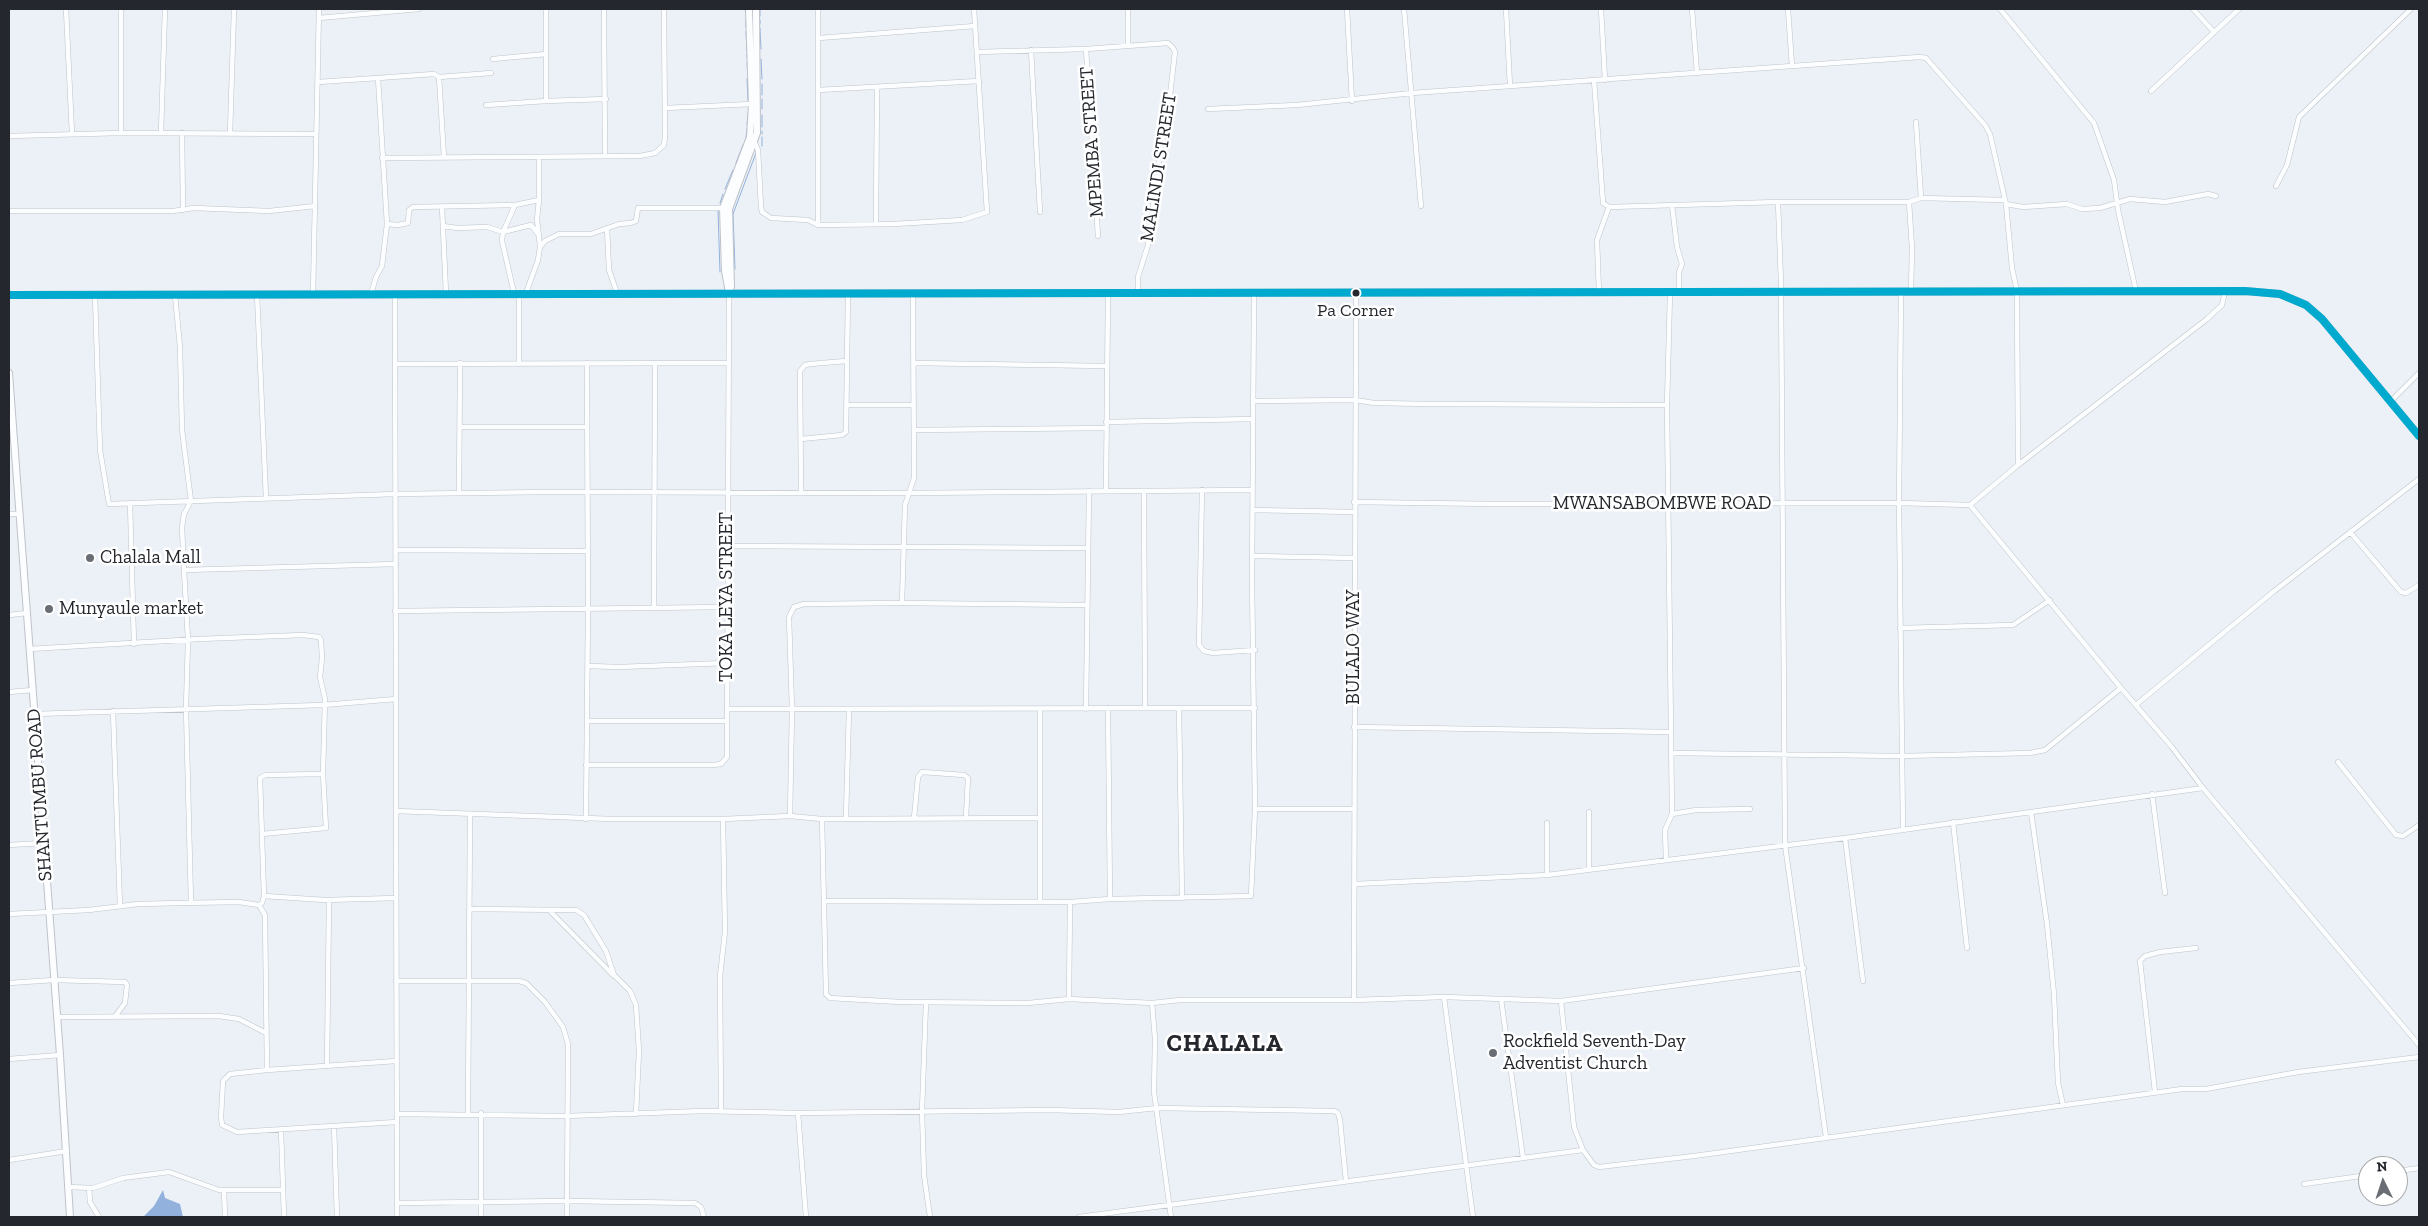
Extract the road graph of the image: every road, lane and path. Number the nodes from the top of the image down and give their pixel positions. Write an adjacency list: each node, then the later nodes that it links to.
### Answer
1 (66, 9): 62 (street)
2 (120, 9): 58 (street)
3 (165, 9): 59 (street)
4 (234, 9): 61 (street)
5 (319, 9): 26 (street)
6 (419, 9): 25 (street)
7 (546, 9): 34 (street)
8 (604, 9): 50 (street)
9 (664, 9): 55 (street)
10 (750, 9): 53 (street)
11 (756, 9): 65 (street)
12 (818, 9): 29 (street)
13 (974, 9): 27 (street)
14 (1128, 9): 30 (street)
15 (1347, 9): 51 (street)
16 (1404, 9): 49 (street)
17 (1506, 9): 45 (street)
18 (1601, 9): 42 (street)
19 (1692, 9): 38 (street)
20 (1788, 9): 36 (street)
21 (2000, 9): 77 (street)
22 (2193, 9): 28 (street)
23 (2239, 9): 28 (street)
24 (2411, 9): 70 (street)
25 (391, 10): 26 (street)
26 (319, 18): 44 (street)
27 (975, 26): 29 (street); 33 (street)
28 (2214, 32): 48 (street)
29 (818, 38): 47 (street)
30 (1128, 46): 31 (street); 122 (street, MALINDI STREET)
31 (1086, 49): 32 (street); 95 (street, MPEMBA STREET)
32 (1031, 50): 33 (street); 87 (street)
33 (977, 52): 43 (street)
34 (546, 54): 35 (street); 52 (street)
35 (493, 60)
36 (1792, 66): 38 (street); 76 (street)
37 (492, 73): 39 (street)
38 (1697, 73): 42 (street)
39 (439, 77): 40 (street); 69 (street)
40 (378, 78): 44 (street); 68 (street)
41 (1594, 80): 42 (street); 45 (street); 83 (street)
42 (1605, 80)
43 (979, 81): 46 (street); 88 (street)
44 (318, 82): 63 (street)
45 (1510, 86): 49 (street)
46 (877, 88): 47 (street); 88 (street)
47 (818, 90): 90 (street)
48 (2151, 91)
49 (1412, 92): 51 (street); 81 (street)
50 (606, 99): 52 (street); 66 (street)
51 (1352, 100): 56 (street)
52 (546, 102): 54 (street)
53 (752, 104): 55 (street); 65 (street)
54 (486, 105)
55 (665, 108): 66 (street)
56 (1208, 110)
57 (1916, 122): 72 (street)
58 (121, 133): 59 (street); 62 (street)
59 (161, 133): 60 (street)
60 (182, 133): 61 (street); 85 (street)
61 (230, 133): 63 (street)
62 (72, 134): 64 (street)
63 (316, 134): 80 (street)
64 (9, 136)
65 (753, 138): 84 (street); 90 (street); 98 (street)
66 (605, 156): 67 (street)
67 (539, 157): 69 (street); 73 (street)
68 (382, 158): 69 (street); 89 (street)
69 (444, 158)
70 (2276, 186)
71 (2216, 196): 77 (street)
72 (1922, 198): 75 (street); 76 (street)
73 (540, 200): 78 (street); 94 (street)
74 (1778, 202): 75 (street); 79 (street); 115 (street)
75 (1909, 202): 105 (street)
76 (2004, 202): 77 (street); 99 (street)
77 (2116, 203): 100 (street)
78 (515, 205): 82 (street); 93 (street)
79 (1672, 205): 83 (street); 114 (street)
80 (315, 206): 85 (street); 117 (street)
81 (1421, 206)
82 (442, 207): 89 (street); 91 (street)
83 (1609, 207): 112 (street)
84 (723, 208): 92 (street); 97 (street)
85 (183, 210): 86 (street)
86 (9, 211)
87 (1040, 212)
88 (876, 223): 90 (street)
89 (386, 224): 118 (street)
90 (818, 225)
91 (443, 226): 93 (street); 106 (street)
92 (607, 228): 96 (street); 108 (street)
93 (503, 232): 94 (street); 107 (street)
94 (539, 235): 96 (street)
95 (1098, 236)
96 (540, 247): 107 (street)
97 (725, 271): 109 (street); 110 (street)
98 (731, 277): 102 (street); 110 (street)
99 (2017, 291): 100 (street); 105 (street); 153 (street)
100 (2136, 291): 101 (street)
101 (2225, 291): 141 (street); 153 (street)
102 (747, 292): 103 (street); 110 (street)
103 (848, 292): 120 (street); 127 (street)
104 (1901, 292): 105 (street); 115 (street); 171 (street)
105 (1911, 292)
106 (446, 293): 107 (street); 119 (street)
107 (520, 293): 108 (street); 130 (street)
108 (617, 293): 109 (street)
109 (712, 293): 110 (street)
110 (729, 293): 132 (street, TOKA LEYA STREET)
111 (1356, 293): 112 (street); 123 (street); 139 (street, BULALO WAY)
112 (1599, 293): 113 (street)
113 (1670, 293): 114 (street); 144 (street)
114 (1679, 293): 115 (street)
115 (1781, 293): 173 (street)
116 (257, 294): 117 (street); 126 (street); 167 (street)
117 (313, 294): 118 (street)
118 (371, 294): 119 (street)
119 (395, 294): 134 (street)
120 (913, 294): 121 (street); 133 (street)
121 (1108, 294): 122 (street); 135 (street)
122 (1138, 294): 123 (street)
123 (1254, 294): 140 (street)
124 (9, 295): 125 (street)
125 (95, 295): 126 (street); 170 (street)
126 (175, 295): 168 (street)
127 (846, 361): 142 (street); 151 (street)
128 (655, 362): 131 (street); 132 (street); 164 (street)
129 (460, 363): 130 (street); 134 (street); 147 (street)
130 (519, 363): 131 (street)
131 (587, 363): 148 (street)
132 (729, 363): 158 (street, TOKA LEYA STREET)
133 (914, 363): 135 (street); 143 (street)
134 (395, 364): 166 (street)
135 (1106, 366): 146 (street)
136 (9, 373): 138 (street, SHANTUMBU ROAD)
137 (2419, 373): 141 (street)
138 (9, 384): 152 (street, SHANTUMBU ROAD)
139 (1355, 400): 140 (street); 144 (street); 169 (street, BULALO WAY)
140 (1254, 401): 145 (street)
141 (2390, 402): 150 (street)
142 (847, 405): 143 (street); 151 (street)
143 (914, 405): 149 (street)
144 (1667, 405): 172 (street)
145 (1253, 419): 146 (street); 156 (street)
146 (1106, 425): 149 (street); 160 (street)
147 (460, 427): 148 (street); 163 (street)
148 (588, 427): 157 (street)
149 (914, 430): 165 (street)
150 (2419, 436)
151 (801, 439): 161 (street)
152 (12, 453): 178 (street, SHANTUMBU ROAD)
153 (2018, 465): 174 (street)
154 (2419, 479): 179 (street)
155 (1202, 490): 156 (street); 162 (street); 203 (street)
156 (1252, 490): 175 (street)
157 (588, 491): 163 (street); 164 (street); 184 (street)
158 (728, 491): 161 (street); 164 (street); 180 (street, TOKA LEYA STREET)
159 (1089, 491): 160 (street); 165 (street); 182 (street)
160 (1106, 491): 162 (street)
161 (801, 492): 165 (street)
162 (1144, 492): 215 (street)
163 (459, 493): 166 (street)
164 (654, 493): 194 (street)
165 (908, 493): 181 (street)
166 (396, 494): 167 (street); 183 (street)
167 (266, 498): 168 (street)
168 (191, 501): 170 (street); 188 (street)
169 (1354, 502): 172 (street, MWANSABOMBWE ROAD); 176 (street, BULALO WAY)
170 (130, 503): 201 (street)
171 (1899, 503): 173 (street, MWANSABOMBWE ROAD); 174 (street, MWANSABOMBWE ROAD); 199 (street)
172 (1668, 504): 173 (street, MWANSABOMBWE ROAD); 227 (street)
173 (1783, 504): 229 (street)
174 (1970, 505): 190 (street)
175 (1253, 510): 176 (street); 185 (street)
176 (1354, 512): 186 (street, BULALO WAY)
177 (9, 514): 178 (street)
178 (18, 514): 197 (street, SHANTUMBU ROAD)
179 (2350, 532): 189 (street); 210 (street)
180 (727, 546): 181 (street); 193 (street, TOKA LEYA STREET)
181 (904, 547): 182 (street); 191 (street)
182 (1088, 548): 192 (street)
183 (396, 550): 184 (street); 187 (street)
184 (587, 551): 195 (street)
185 (1253, 556): 186 (street); 203 (street)
186 (1355, 558): 226 (street, BULALO WAY)
187 (396, 564): 188 (street); 196 (street)
188 (184, 570): 200 (street)
189 (2419, 585)
190 (2050, 600): 199 (street); 206 (street)
191 (902, 603): 192 (street); 219 (street)
192 (1087, 605): 213 (street)
193 (726, 607): 194 (street); 204 (street, TOKA LEYA STREET)
194 (654, 608): 195 (street)
195 (588, 610): 196 (street); 205 (street)
196 (395, 612): 209 (street)
197 (26, 613): 198 (street); 202 (street, SHANTUMBU ROAD)
198 (9, 615)
199 (1900, 628): 230 (street)
200 (188, 640): 201 (street); 211 (street); 212 (street)
201 (134, 644): 202 (street)
202 (30, 649): 207 (street, SHANTUMBU ROAD)
203 (1254, 650): 217 (street)
204 (727, 663): 205 (street); 218 (street, TOKA LEYA STREET)
205 (588, 666): 224 (street)
206 (2120, 688): 210 (street); 230 (street)
207 (33, 690): 208 (street); 223 (street, SHANTUMBU ROAD)
208 (9, 692)
209 (396, 699): 211 (street); 239 (street)
210 (2136, 704): 234 (street)
211 (323, 705): 212 (street); 233 (street)
212 (186, 708): 222 (street); 274 (street)
213 (1086, 708): 214 (street); 221 (street)
214 (1108, 708): 215 (street); 269 (street)
215 (1145, 708): 216 (street)
216 (1180, 708): 217 (street); 268 (street)
217 (1255, 708): 236 (street)
218 (727, 709): 219 (street); 225 (street, TOKA LEYA STREET)
219 (792, 709): 220 (street); 244 (street)
220 (849, 709): 221 (street); 246 (street)
221 (1040, 709): 248 (street)
222 (113, 711): 223 (street); 276 (street)
223 (34, 714): 258 (street, SHANTUMBU ROAD)
224 (588, 721): 225 (street); 232 (street)
225 (727, 721): 232 (street, TOKA LEYA STREET)
226 (1354, 727): 227 (street); 238 (street, BULALO WAY)
227 (1671, 732): 228 (street)
228 (1671, 753): 229 (street); 242 (street)
229 (1784, 756): 230 (street); 260 (street)
230 (1901, 756): 255 (street)
231 (2338, 762): 254 (street)
232 (586, 765): 249 (street)
233 (323, 774): 256 (street); 256 (street)
234 (2203, 788): 235 (street); 300 (street)
235 (2152, 794): 241 (street); 265 (street)
236 (1255, 809): 238 (street); 268 (street)
237 (1750, 809): 242 (street)
238 (1354, 810): 264 (street, BULALO WAY)
239 (396, 812): 243 (street); 267 (street)
240 (1589, 812): 262 (street)
241 (2031, 812): 252 (street); 308 (street)
242 (1672, 814): 261 (street)
243 (470, 816): 249 (street); 277 (street)
244 (790, 816): 250 (street); 251 (street)
245 (966, 817): 247 (street); 247 (street); 248 (street)
246 (846, 818): 247 (street); 251 (street)
247 (914, 818)
248 (1040, 818): 272 (street)
249 (586, 819): 250 (street)
250 (723, 819): 310 (street)
251 (822, 819): 271 (street)
252 (1953, 822): 255 (street); 281 (street)
253 (1547, 823): 263 (street)
254 (2419, 825)
255 (1903, 830): 257 (street)
256 (262, 834): 266 (street)
257 (1845, 838): 260 (street); 287 (street)
258 (43, 843): 259 (street); 279 (street, SHANTUMBU ROAD)
259 (9, 845)
260 (1785, 845): 261 (street); 283 (street)
261 (1666, 860): 262 (street)
262 (1588, 870): 263 (street)
263 (1547, 875): 264 (street)
264 (1355, 884): 293 (street, BULALO WAY)
265 (2165, 893)
266 (264, 896): 270 (street); 275 (street)
267 (396, 898): 270 (street); 286 (street)
268 (1182, 898): 269 (street)
269 (1110, 899): 273 (street)
270 (329, 900): 305 (street)
271 (824, 901): 272 (street); 295 (street)
272 (1040, 901): 273 (street)
273 (1070, 902): 292 (street)
274 (191, 903): 275 (street); 276 (street)
275 (259, 905): 299 (street)
276 (120, 906): 279 (street)
277 (470, 909): 278 (street); 288 (street)
278 (550, 910): 284 (street); 284 (street)
279 (48, 912): 280 (street); 285 (street, SHANTUMBU ROAD)
280 (9, 914)
281 (1967, 948)
282 (2196, 948): 307 (street)
283 (1804, 968): 294 (street); 321 (street)
284 (616, 979): 316 (street)
285 (54, 980): 289 (street); 297 (street); 298 (street, SHANTUMBU ROAD)
286 (396, 981): 288 (street); 304 (street)
287 (1863, 981)
288 (469, 982): 312 (street); 317 (street)
289 (9, 983)
290 (1444, 997): 291 (street); 293 (street); 326 (street)
291 (1501, 999): 294 (street); 324 (street)
292 (1069, 1000): 295 (street); 296 (street)
293 (1354, 1000): 296 (street)
294 (1560, 1001): 322 (street)
295 (926, 1002): 311 (street)
296 (1152, 1003): 309 (street)
297 (116, 1016): 298 (street); 299 (street)
298 (57, 1017): 301 (street, SHANTUMBU ROAD)
299 (266, 1033): 306 (street)
300 (2419, 1045)
301 (60, 1055): 303 (street); 323 (street, SHANTUMBU ROAD)
302 (2419, 1057): 307 (street)
303 (9, 1059)
304 (396, 1062): 305 (street); 315 (street)
305 (327, 1066): 306 (street)
306 (267, 1070): 320 (street)
307 (2155, 1092): 308 (street)
308 (2063, 1106): 321 (street)
309 (1157, 1108): 311 (street); 328 (street); 337 (street)
310 (721, 1111): 314 (street); 316 (street)
311 (922, 1112): 314 (street); 348 (street)
312 (468, 1113): 313 (street); 315 (street)
313 (482, 1113): 317 (street); 336 (street)
314 (798, 1113): 347 (street)
315 (397, 1114): 318 (street)
316 (636, 1114): 317 (street)
317 (566, 1116): 334 (street)
318 (396, 1122): 319 (street); 335 (street)
319 (334, 1126): 320 (street); 342 (street)
320 (281, 1129): 332 (street)
321 (1826, 1137): 322 (street)
322 (1583, 1150): 324 (street)
323 (67, 1151): 325 (street); 330 (street, SHANTUMBU ROAD)
324 (1522, 1158): 326 (street)
325 (9, 1160)
326 (1464, 1165): 328 (street); 351 (street)
327 (2358, 1176): 329 (street)
328 (1346, 1181): 337 (street)
329 (2304, 1184)
330 (68, 1187): 331 (street); 338 (street, SHANTUMBU ROAD)
331 (88, 1188): 333 (street); 339 (street)
332 (282, 1190): 333 (street); 341 (street)
333 (224, 1191): 340 (street)
334 (567, 1202): 336 (street); 345 (street); 346 (street)
335 (397, 1203): 336 (street); 343 (street)
336 (481, 1204): 344 (street)
337 (1169, 1204): 349 (street); 350 (street)
338 (70, 1217)
339 (99, 1217)
340 (226, 1217)
341 (284, 1217)
342 (337, 1217)
343 (397, 1217)
344 (481, 1217)
345 (567, 1217)
346 (704, 1217)
347 (806, 1217)
348 (930, 1217)
349 (1079, 1217)
350 (1171, 1217)
351 (1473, 1217)

